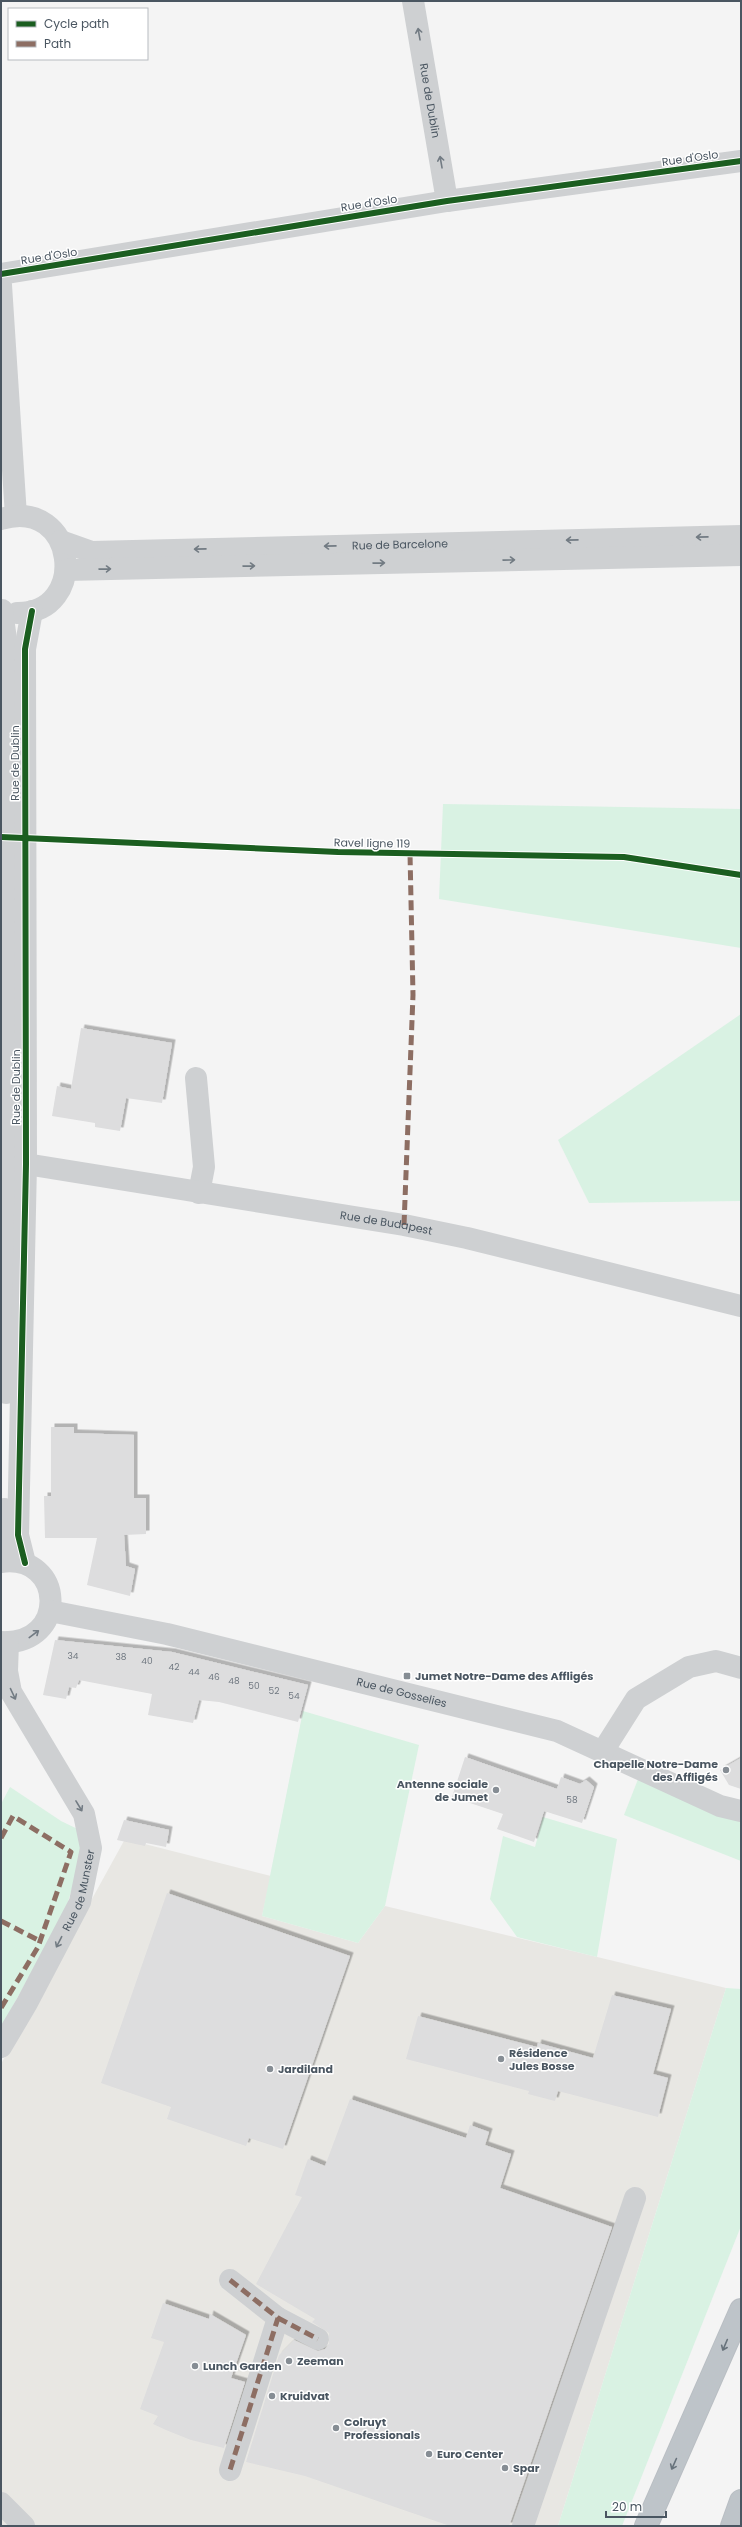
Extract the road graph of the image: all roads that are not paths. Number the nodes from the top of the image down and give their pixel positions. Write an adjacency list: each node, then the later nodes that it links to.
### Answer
1 (413, 1): 3 (street, Rue de Dublin, one-way to 1)
2 (741, 161): 3 (street, Rue d'Oslo)
3 (447, 200): 4 (street, Rue d'Oslo)
4 (1, 274)
5 (1, 285): 6 (street)
6 (9, 517): 8 (street)
7 (741, 536): 8 (street, Rue de Barcelone, one-way to 8)
8 (61, 541): 10 (street)
9 (741, 555): 10 (street, Rue de Barcelone, one-way to 9)
10 (66, 570): 12 (street)
11 (1, 610): 12 (street); 17 (street, Rue de Dublin)
12 (32, 611): 14 (street, Rue de Dublin)
13 (196, 1078): 15 (street)
14 (26, 1164): 15 (street, Rue de Budapest); 20 (street, Rue de Dublin)
15 (199, 1193): 16 (street, Rue de Budapest)
16 (741, 1306)
17 (3, 1406): 18 (street, Rue de Dublin)
18 (1, 1547)
19 (1, 1562): 20 (street)
20 (25, 1563): 21 (street)
21 (50, 1611): 22 (street, one-way to 21); 24 (street, Rue de Gosselies)
22 (4, 1642): 26 (street, Rue de Munster, one-way to 26)
23 (741, 1668): 24 (street)
24 (603, 1751): 25 (street, Rue de Gosselies)
25 (741, 1811)
26 (1, 2047)
27 (635, 2198): 36 (street)
28 (230, 2280): 30 (street)
29 (741, 2310): 37 (highway, one-way to 37)
30 (278, 2318): 31 (street); 32 (street)
31 (318, 2339)
32 (230, 2470)
33 (741, 2501): 38 (highway)
34 (1, 2503): 35 (street)
35 (24, 2526)
36 (523, 2526)
37 (646, 2526)
38 (732, 2526)

